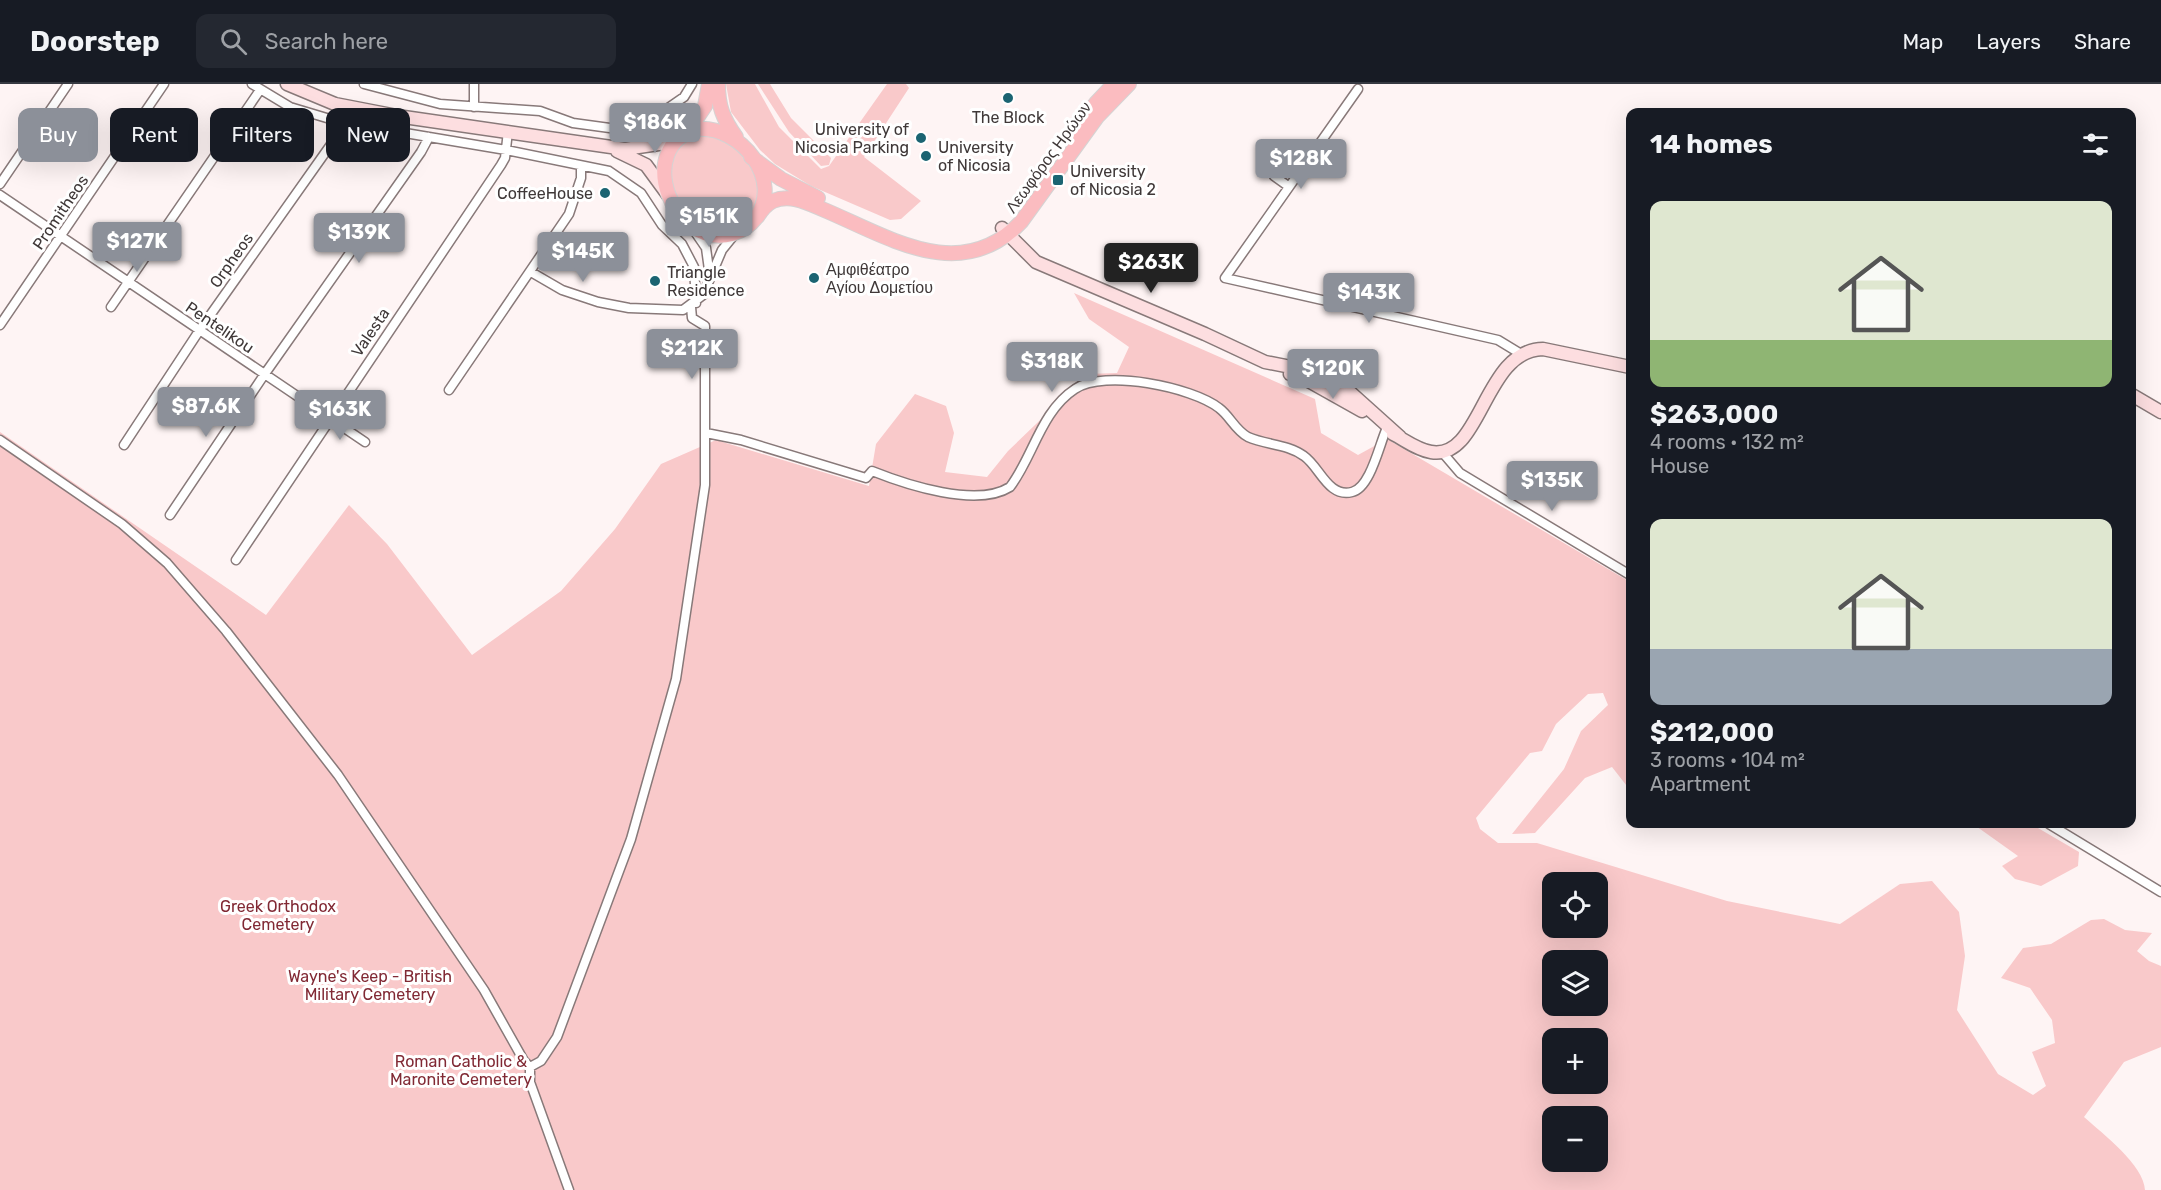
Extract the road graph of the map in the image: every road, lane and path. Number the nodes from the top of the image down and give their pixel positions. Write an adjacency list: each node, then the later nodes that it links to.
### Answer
1 (68, 84): 28 (street)
2 (164, 84): 36 (street, Promitheos)
3 (252, 84): 13 (street)
4 (287, 84): 16 (street)
5 (364, 84): 14 (street)
6 (474, 84): 14 (street)
7 (692, 84): 14 (street)
8 (709, 84): 17 (main road)
9 (718, 84): 21 (main road)
10 (1114, 84): 35 (main road, Λεωφόρος Ηρώων)
11 (1129, 84): 35 (main road, Λεωφόρος Ηρώων)
12 (1358, 89): 29 (street)
13 (260, 90): 15 (street); 39 (street)
14 (474, 107)
15 (326, 118)
16 (507, 131): 22 (street); 23 (street)
17 (688, 131): 20 (main road); 21 (main road)
18 (410, 134): 19 (street)
19 (429, 137): 23 (street); 47 (street)
20 (672, 142): 22 (street); 31 (main road)
21 (741, 144): 25 (main road)
22 (607, 147): 31 (street)
23 (506, 150): 26 (street); 51 (street, Valesta)
24 (326, 151): 43 (street, Orpheos)
25 (751, 157): 32 (main road); 35 (main road, Λεωφόρος Ηρώων)
26 (581, 166): 37 (street); 40 (street)
27 (1274, 176): 29 (street)
28 (0, 184)
29 (1288, 186): 44 (street)
30 (0, 195): 36 (street, Pentelikou)
31 (670, 200): 33 (main road)
32 (757, 217): 34 (main road); 35 (main road, Λεωφόρος Ηρώων)
33 (688, 223): 34 (main road); 38 (street)
34 (736, 232): 38 (street)
35 (1005, 232): 45 (street)
36 (62, 237): 39 (street, Pentelikou); 42 (street, Promitheos)
37 (531, 272): 40 (street); 48 (street)
38 (711, 280): 40 (street)
39 (128, 282): 41 (street); 43 (street, Pentelikou)
40 (693, 305): 53 (street)
41 (111, 307)
42 (0, 325)
43 (199, 331): 47 (street, Pentelikou); 57 (street, Orpheos)
44 (1521, 354): 46 (street); 58 (street)
45 (1265, 362): 52 (street); 54 (street)
46 (1626, 366)
47 (264, 375): 51 (street, Pentelikou); 59 (street)
48 (449, 390)
49 (2136, 397): 50 (street)
50 (2161, 412)
51 (329, 419): 56 (street, Pentelikou); 60 (street, Valesta)
52 (1386, 430): 53 (street); 54 (street)
53 (706, 433): 64 (street)
54 (1400, 437): 58 (street)
55 (0, 440): 64 (street)
56 (365, 442)
57 (124, 445)
58 (1442, 452): 61 (street)
59 (170, 515)
60 (236, 560)
61 (1626, 572)
62 (2056, 828): 63 (street)
63 (2161, 892)
64 (530, 1067): 65 (street)
65 (569, 1190)

